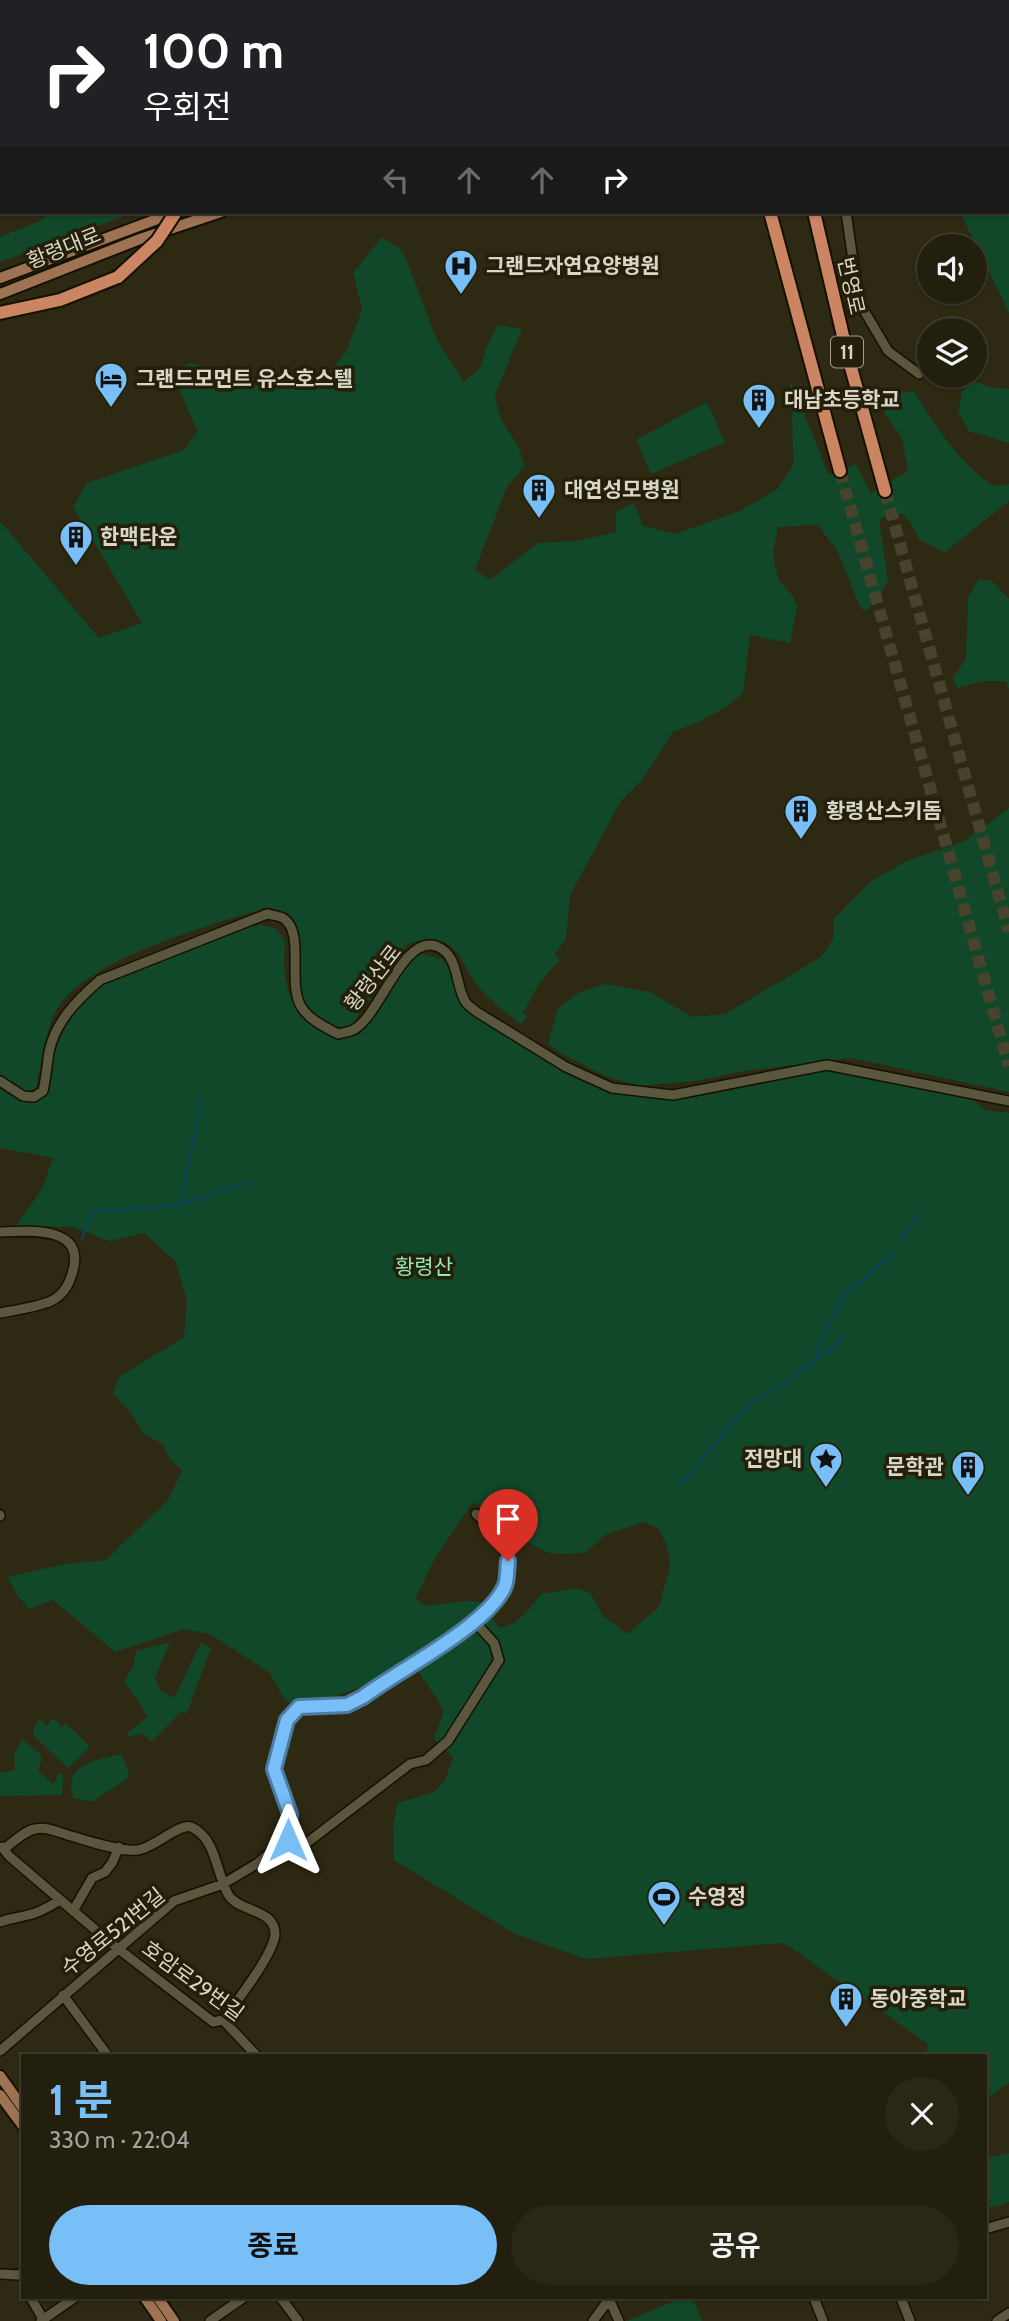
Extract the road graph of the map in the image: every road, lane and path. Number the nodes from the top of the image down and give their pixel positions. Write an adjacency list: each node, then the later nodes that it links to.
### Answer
1 (171, 214): 7 (main road, 황령대로)
2 (175, 214): 9 (highway, bridge)
3 (215, 214): 8 (main road, 황령대로)
4 (771, 214): 11 (highway, 11)
5 (814, 214): 12 (highway, 번영로 / 11)
6 (846, 214): 10 (street)
7 (0, 278)
8 (0, 294)
9 (0, 313)
10 (917, 373)
11 (840, 471)
12 (885, 491)
13 (0, 1081): 14 (street, 황령산로)
14 (1009, 1101)
15 (0, 1233): 16 (street)
16 (0, 1313)
17 (476, 1514): 18 (street)
18 (474, 1621): 21 (street, 수영로521번길); 21 (street)
19 (119, 1847): 20 (street); 22 (street); 24 (street)
20 (3, 1852): 23 (street, 호암로29번길)
21 (291, 1855): 22 (street, 수영로521번길)
22 (223, 1884): 26 (street, 수영로521번길); 28 (street)
23 (60, 1900): 24 (street, 호암로29번길); 25 (street)
24 (73, 1911): 26 (street, 호암로29번길)
25 (0, 1923)
26 (118, 1949): 27 (street, 수영로521번길); 28 (street, 호암로29번길)
27 (63, 1995): 29 (street, 수영로521번길); 30 (street)
28 (223, 2020): 31 (street, 호암로29번길)
29 (0, 2051)
30 (107, 2054)
31 (255, 2054)
32 (0, 2076): 34 (main road)
33 (0, 2095): 35 (main road)
34 (21, 2105)
35 (21, 2123)
36 (1008, 2225): 37 (street)
37 (987, 2230)
38 (0, 2274): 39 (street)
39 (21, 2277)
40 (32, 2299): 51 (street)
41 (73, 2299): 51 (street)
42 (146, 2299): 52 (main road)
43 (159, 2299): 53 (main road)
44 (242, 2299): 54 (street)
45 (282, 2299): 55 (street)
46 (609, 2299): 56 (street)
47 (610, 2299): 57 (street)
48 (814, 2299): 58 (street)
49 (901, 2299): 59 (street)
50 (1009, 2313): 60 (street)
51 (43, 2321)
52 (161, 2321)
53 (174, 2321)
54 (210, 2321)
55 (298, 2321)
56 (593, 2321)
57 (619, 2321)
58 (823, 2321)
59 (910, 2321)
60 (998, 2321)

